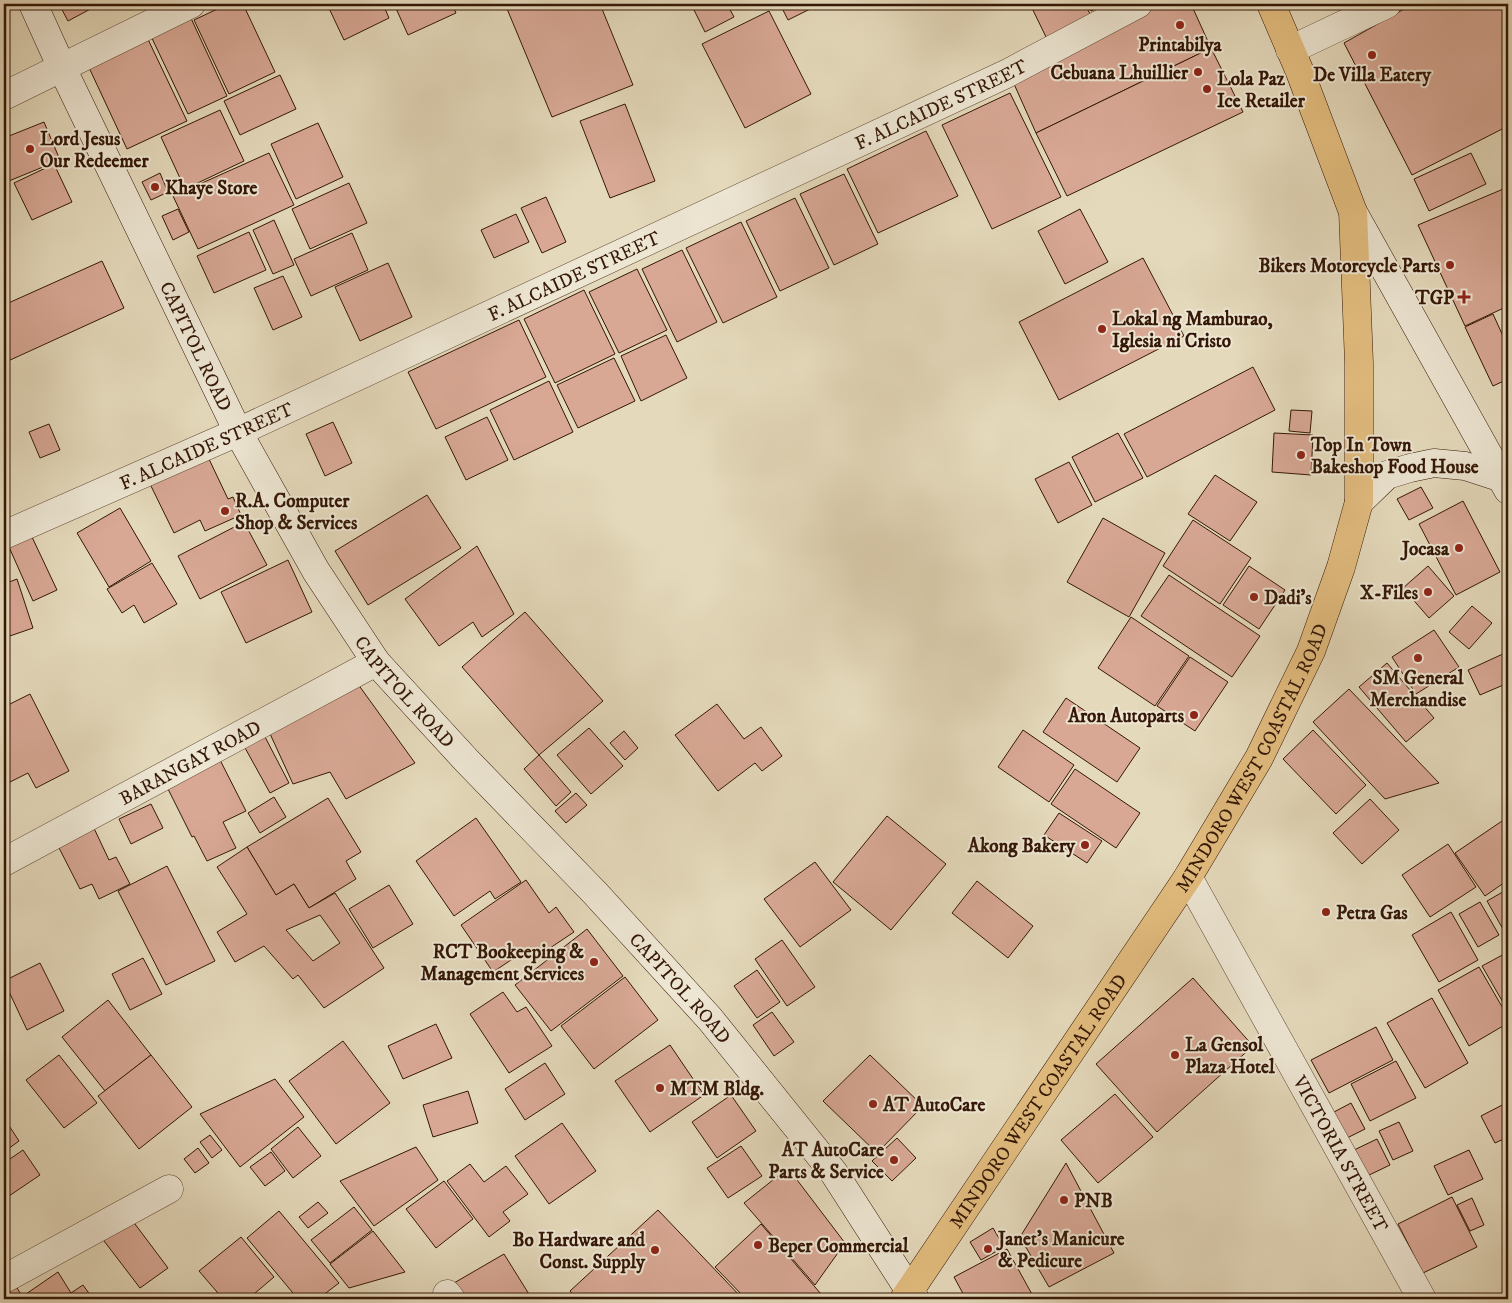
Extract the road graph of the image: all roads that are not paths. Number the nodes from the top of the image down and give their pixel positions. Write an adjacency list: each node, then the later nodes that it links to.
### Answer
1 (33, 4): 7 (street, CAPITOL ROAD)
2 (191, 4): 7 (street)
3 (1138, 4): 10 (street, F. ALCAIDE STREET)
4 (1271, 4): 6 (main road, MINDORO WEST COASTAL ROAD)
5 (1387, 4): 6 (street)
6 (1290, 50): 9 (main road, MINDORO WEST COASTAL ROAD)
7 (62, 68): 8 (street); 10 (street, CAPITOL ROAD)
8 (4, 96)
9 (1353, 212): 11 (street); 12 (main road, MINDORO WEST COASTAL ROAD)
10 (238, 432): 13 (street, F. ALCAIDE STREET); 14 (street, CAPITOL ROAD)
11 (1505, 484): 12 (street)
12 (1359, 502): 16 (main road, MINDORO WEST COASTAL ROAD)
13 (4, 535)
14 (376, 662): 15 (street, BARANGAY ROAD); 19 (street, CAPITOL ROAD)
15 (4, 862)
16 (1188, 877): 19 (main road, MINDORO WEST COASTAL ROAD); 20 (street, VICTORIA STREET)
17 (169, 1189): 18 (street)
18 (4, 1279)
19 (910, 1296)
20 (1422, 1299)

